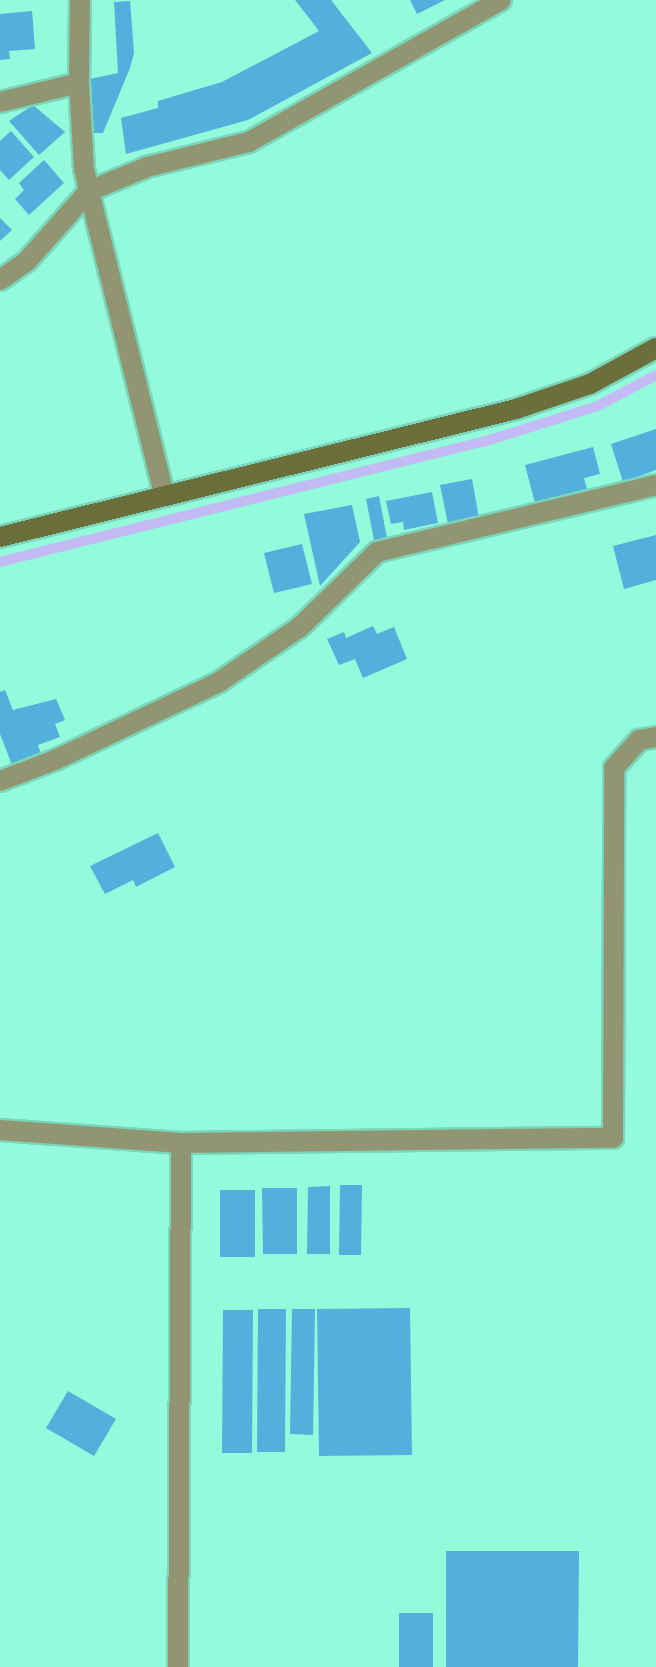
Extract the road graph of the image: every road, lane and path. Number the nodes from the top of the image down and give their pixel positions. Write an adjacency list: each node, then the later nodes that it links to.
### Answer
1 (80, 0): 3 (street)
2 (501, 0): 5 (street)
3 (79, 83): 4 (street); 5 (street)
4 (0, 102)
5 (89, 191): 6 (street); 9 (street)
6 (0, 280)
7 (656, 348): 9 (street)
8 (656, 485): 12 (street)
9 (164, 495): 10 (street)
10 (0, 537)
11 (656, 737): 14 (street)
12 (0, 781)
13 (0, 1130): 14 (street)
14 (181, 1143): 15 (street)
15 (178, 1667)

